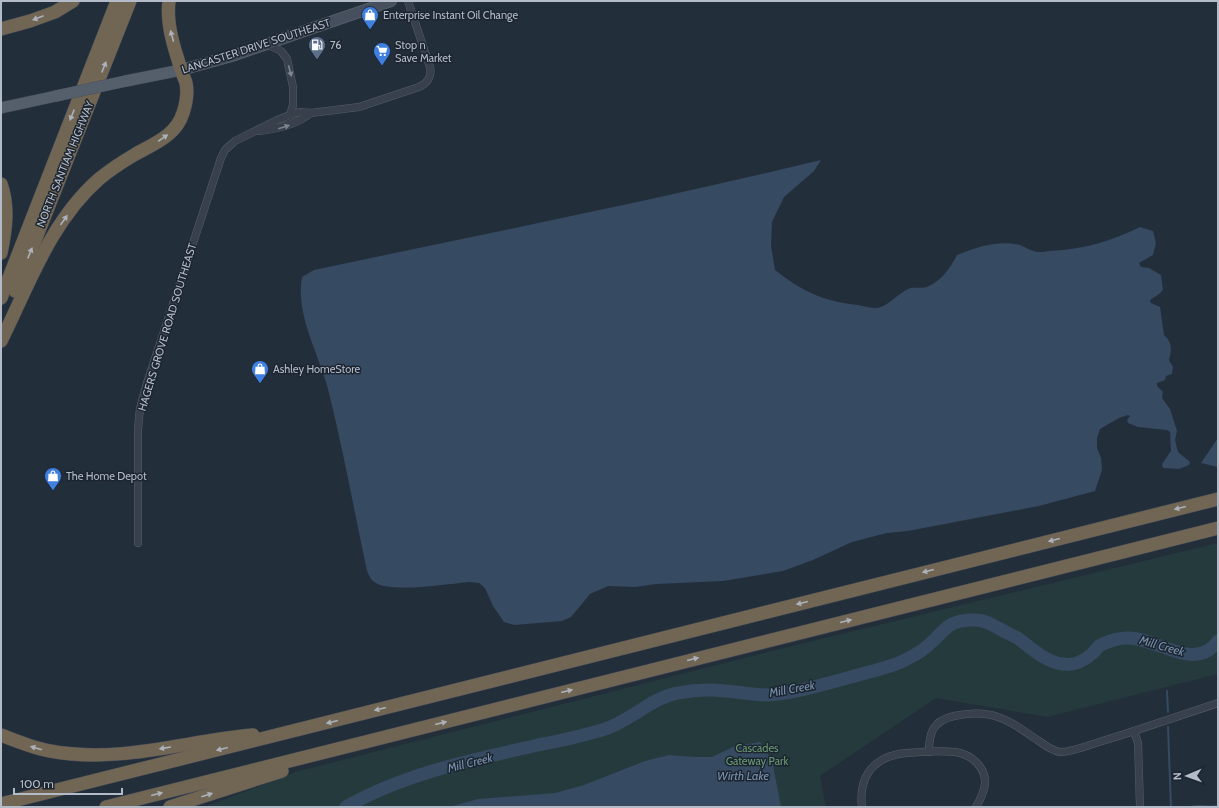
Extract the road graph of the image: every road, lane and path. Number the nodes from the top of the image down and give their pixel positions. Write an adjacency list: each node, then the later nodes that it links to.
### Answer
1 (73, 1): 7 (highway, one-way to 7)
2 (117, 1): 16 (highway, NORTH SANTIAM HIGHWAY, one-way to 16)
3 (130, 1): 17 (highway, NORTH SANTIAM HIGHWAY, one-way to 3)
4 (169, 1): 9 (highway, one-way to 4)
5 (391, 1): 8 (main road, LANCASTER DRIVE SOUTHEAST)
6 (408, 1): 11 (street, HAGERS GROVE ROAD SOUTHEAST)
7 (1, 29)
8 (266, 44): 9 (main road, LANCASTER DRIVE SOUTHEAST); 12 (street, one-way to 12)
9 (181, 70): 10 (main road, LANCASTER DRIVE SOUTHEAST, bridge); 18 (highway, one-way to 9)
10 (1, 108)
11 (311, 113): 12 (street, HAGERS GROVE ROAD SOUTHEAST); 13 (street, HAGERS GROVE ROAD SOUTHEAST, one-way to 11)
12 (290, 115): 13 (street, HAGERS GROVE ROAD SOUTHEAST)
13 (253, 132): 21 (street, HAGERS GROVE ROAD SOUTHEAST)
14 (1, 184): 15 (highway)
15 (1, 253)
16 (1, 298)
17 (1, 328)
18 (1, 341)
19 (1218, 499): 23 (highway, one-way to 23)
20 (1218, 528): 27 (highway, one-way to 20)
21 (138, 543)
22 (1218, 702): 24 (street)
23 (300, 730): 25 (highway, one-way to 25); 28 (highway, one-way to 28)
24 (1134, 731): 26 (street); 33 (street)
25 (1, 735)
26 (928, 752): 31 (street); 32 (street)
27 (315, 754): 29 (highway, one-way to 27); 30 (highway, one-way to 27)
28 (1, 804)
29 (106, 807)
30 (170, 807)
31 (862, 807)
32 (976, 807)
33 (1140, 807)

